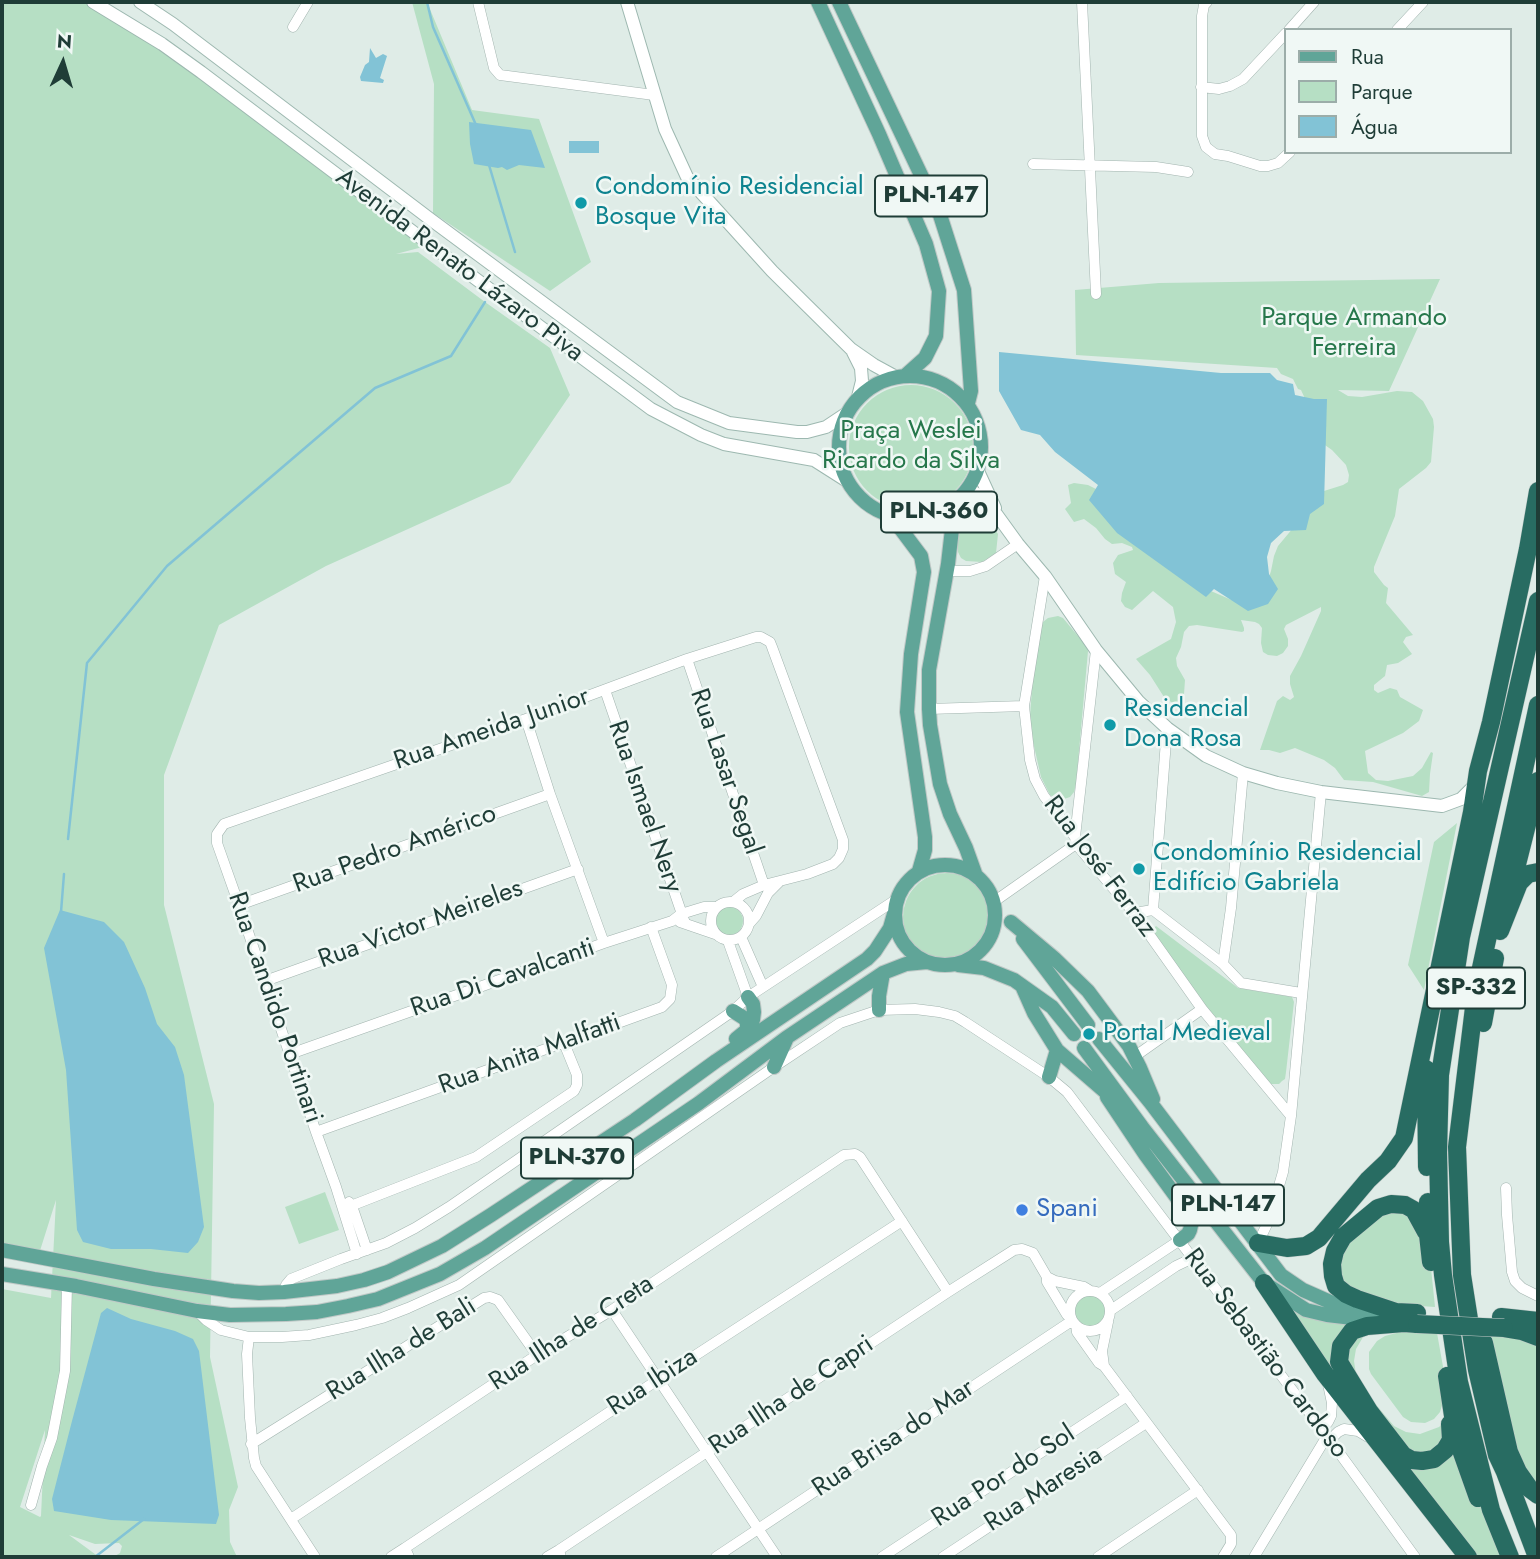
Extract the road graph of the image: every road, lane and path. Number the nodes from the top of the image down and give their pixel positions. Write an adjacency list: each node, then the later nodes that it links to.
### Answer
1 (93, 2): 31 (main road, Avenida Renato Lázaro Piva / PLN-360)
2 (140, 2): 29 (main road, Avenida Renato Lázaro Piva / PLN-360)
3 (308, 2): 12 (street)
4 (478, 2): 17 (street)
5 (627, 2): 17 (main road)
6 (818, 2): 20 (main road, PLN-147)
7 (839, 2): 19 (main road, PLN-147)
8 (1082, 2): 22 (street)
9 (1207, 2): 16 (street)
10 (1314, 2): 13 (street)
11 (1423, 2): 14 (street)
12 (293, 27)
13 (1291, 28)
14 (1399, 28)
15 (1284, 36): 16 (street)
16 (1201, 87): 18 (street)
17 (654, 95): 25 (main road)
18 (1288, 154)
19 (911, 155): 20 (main road); 28 (main road, PLN-147)
20 (891, 162): 26 (main road, PLN-147)
21 (1032, 164): 22 (street)
22 (1089, 166): 23 (street); 24 (street)
23 (1188, 172)
24 (1097, 293)
25 (851, 349): 26 (main road); 27 (main road)
26 (901, 376): 27 (main road, PLN-360); 28 (main road)
27 (858, 397): 29 (main road, PLN-360)
28 (968, 403): 30 (main road, PLN-360)
29 (847, 413): 31 (main road, PLN-360)
30 (978, 471): 32 (main road, PLN-360); 36 (main road)
31 (847, 481): 35 (main road, PLN-360)
32 (968, 488): 34 (main road, PLN-360); 36 (main road)
33 (1538, 491): 51 (highway)
34 (955, 503): 35 (main road, PLN-360); 38 (main road)
35 (881, 513): 59 (main road)
36 (998, 515): 37 (main road)
37 (1018, 544): 38 (street); 39 (main road)
38 (946, 571): 46 (main road)
39 (1045, 576): 41 (main road); 45 (street, Rua José Ferraz)
40 (1538, 601): 173 (highway, SP-332)
41 (1096, 650): 48 (main road); 56 (street)
42 (687, 659): 43 (street, Rua Ameida Junior); 62 (street, Rua Ameida Junior); 63 (street, Rua Lasar Segal)
43 (605, 690): 47 (street, Rua Ameida Junior); 71 (street, Rua Ismael Nery)
44 (1538, 705): 174 (highway, SP-332)
45 (1024, 706): 46 (street); 56 (street, Rua José Ferraz)
46 (929, 709): 61 (main road)
47 (526, 719): 53 (street); 55 (street, Rua Ameida Junior)
48 (1167, 728): 49 (main road); 69 (street)
49 (1243, 773): 52 (main road); 81 (street)
50 (1538, 781): 54 (highway)
51 (1476, 783): 52 (main road); 95 (highway)
52 (1321, 792): 87 (street)
53 (550, 794): 58 (street); 66 (street, Rua Pedro Américo)
54 (1528, 821): 57 (highway); 75 (highway)
55 (219, 829): 66 (street, Rua Candido Portinari)
56 (1076, 841): 65 (street); 70 (street, Rua José Ferraz)
57 (1538, 845)
58 (578, 869): 79 (street); 84 (street, Rua Victor Meireles)
59 (919, 871): 61 (main road); 68 (main road, PLN-370)
60 (1538, 872): 75 (highway)
61 (975, 873): 65 (main road)
62 (779, 882): 63 (street); 73 (street)
63 (764, 886): 64 (street)
64 (733, 902): 67 (street); 73 (street)
65 (995, 903): 72 (main road); 82 (main road)
66 (239, 905): 84 (street, Rua Candido Portinari)
67 (716, 907): 71 (street, Rua Di Cavalcanti); 76 (street)
68 (896, 907): 80 (main road); 86 (street); 103 (main road, PLN-370)
69 (1153, 910): 70 (street); 81 (street)
70 (1134, 913): 89 (street, Rua José Ferraz)
71 (679, 919): 74 (street, Rua Di Cavalcanti); 76 (street)
72 (1011, 922): 92 (main road); 102 (main road)
73 (749, 924): 77 (street)
74 (651, 928): 79 (street, Rua Di Cavalcanti); 98 (street, Rua Anita Malfatti)
75 (1500, 931): 154 (highway)
76 (716, 935): 78 (street)
77 (741, 937): 78 (street); 86 (street)
78 (728, 940): 88 (street)
79 (604, 943): 101 (street, Rua Di Cavalcanti)
80 (927, 962): 82 (main road, PLN-370); 83 (main road, PLN-370)
81 (1223, 964): 87 (street)
82 (953, 965): 85 (main road)
83 (883, 973): 91 (main road); 96 (main road, PLN-370)
84 (265, 981): 101 (street, Rua Candido Portinari)
85 (1022, 986): 94 (main road); 100 (main road)
86 (763, 987): 88 (street)
87 (1301, 993): 109 (street)
88 (748, 997): 90 (street); 93 (main road)
89 (1202, 1009): 102 (street); 109 (street, Rua José Ferraz)
90 (733, 1010): 93 (main road); 120 (street)
91 (879, 1010): 104 (street); 105 (street, Rua Sebastião Cardoso)
92 (1088, 1025)
93 (747, 1030): 103 (main road)
94 (1074, 1034)
95 (1426, 1035): 116 (highway); 118 (highway)
96 (786, 1038): 104 (main road); 107 (main road, PLN-370)
97 (1099, 1039): 108 (main road, PLN-147)
98 (564, 1043): 112 (street, Rua Anita Malfatti); 114 (street)
99 (1084, 1048): 111 (main road, PLN-147)
100 (1057, 1050): 105 (main road); 106 (main road)
101 (290, 1054): 112 (street, Rua Candido Portinari)
102 (1134, 1057): 108 (main road)
103 (716, 1061): 110 (main road, PLN-370)
104 (774, 1067): 140 (street)
105 (1049, 1077): 117 (street, Rua Sebastião Cardoso)
106 (1101, 1087): 111 (main road); 117 (main road)
107 (699, 1103): 110 (main road); 134 (main road, PLN-370)
108 (1160, 1116): 118 (main road, PLN-147)
109 (1291, 1116): 118 (street)
110 (635, 1119): 130 (main road, PLN-370)
111 (1142, 1127): 127 (main road, PLN-147)
112 (316, 1132): 114 (street, Rua Candido Portinari)
113 (1506, 1188): 132 (street)
114 (348, 1207): 120 (street, Rua Candido Portinari); 121 (street, Rua Candido Portinari)
115 (902, 1221): 131 (street); 133 (street, Rua Ilha de Creta); 145 (street, Rua Ibiza)
116 (1428, 1235): 136 (highway); 146 (highway)
117 (1180, 1240): 122 (street, Rua Sebastião Cardoso); 123 (street)
118 (1258, 1244): 136 (main road, PLN-147)
119 (2, 1250): 130 (main road, PLN-370)
120 (367, 1250): 121 (street)
121 (357, 1254): 130 (street)
122 (1193, 1258): 126 (street); 149 (street, Rua Sebastião Cardoso)
123 (1141, 1265): 126 (street); 129 (street)
124 (2, 1274): 128 (main road, PLN-370)
125 (1047, 1277): 129 (street); 131 (street, Rua Ilha de Capri); 137 (street)
126 (1151, 1282): 135 (street)
127 (1264, 1283): 136 (main road); 144 (highway)
128 (67, 1285): 134 (main road, PLN-370); 155 (street)
129 (1095, 1291): 135 (street); 137 (street)
130 (284, 1292)
131 (948, 1292): 152 (street, Rua Ilha de Capri)
132 (1538, 1296)
133 (612, 1310): 142 (street, Rua Ilha de Creta); 145 (street)
134 (197, 1311): 140 (street)
135 (1110, 1315): 137 (street); 143 (street)
136 (1409, 1318): 139 (highway, bridge); 146 (highway)
137 (1073, 1321): 143 (street); 157 (street, Rua Brisa do Mar)
138 (1538, 1321): 139 (highway)
139 (1503, 1323): 141 (highway)
140 (248, 1337): 151 (street)
141 (1538, 1337)
142 (537, 1355): 151 (street, Rua Ilha de Bali); 156 (street, Rua Ilha de Creta)
143 (1104, 1366): 147 (street)
144 (1325, 1374): 149 (street); 150 (highway)
145 (659, 1379): 152 (street); 158 (street, Rua Ibiza)
146 (1450, 1393): 172 (highway)
147 (1127, 1396): 148 (street); 165 (street, Rua Por do Sol)
148 (1146, 1423): 153 (street); 166 (street, Rua Maresia)
149 (1326, 1435): 150 (street); 169 (street); 170 (street, Rua Sebastião Cardoso)
150 (1377, 1443): 171 (highway)
151 (251, 1444): 156 (street)
152 (708, 1452): 157 (street); 159 (street, Rua Ilha de Capri)
153 (1198, 1490): 167 (street); 168 (street)
154 (1538, 1495)
155 (31, 1505)
156 (291, 1519): 160 (street)
157 (759, 1529): 163 (street, Rua Brisa do Mar); 164 (street)
158 (407, 1553): 161 (street, Rua Ibiza)
159 (560, 1553): 162 (street, Rua Ilha de Capri)
160 (315, 1557)
161 (391, 1557)
162 (547, 1557)
163 (716, 1557)
164 (777, 1557)
165 (882, 1557)
166 (943, 1557)
167 (1098, 1557)
168 (1223, 1557)
169 (1254, 1557)
170 (1415, 1557)
171 (1468, 1557)
172 (1498, 1557)
173 (1510, 1557)
174 (1537, 1557)

